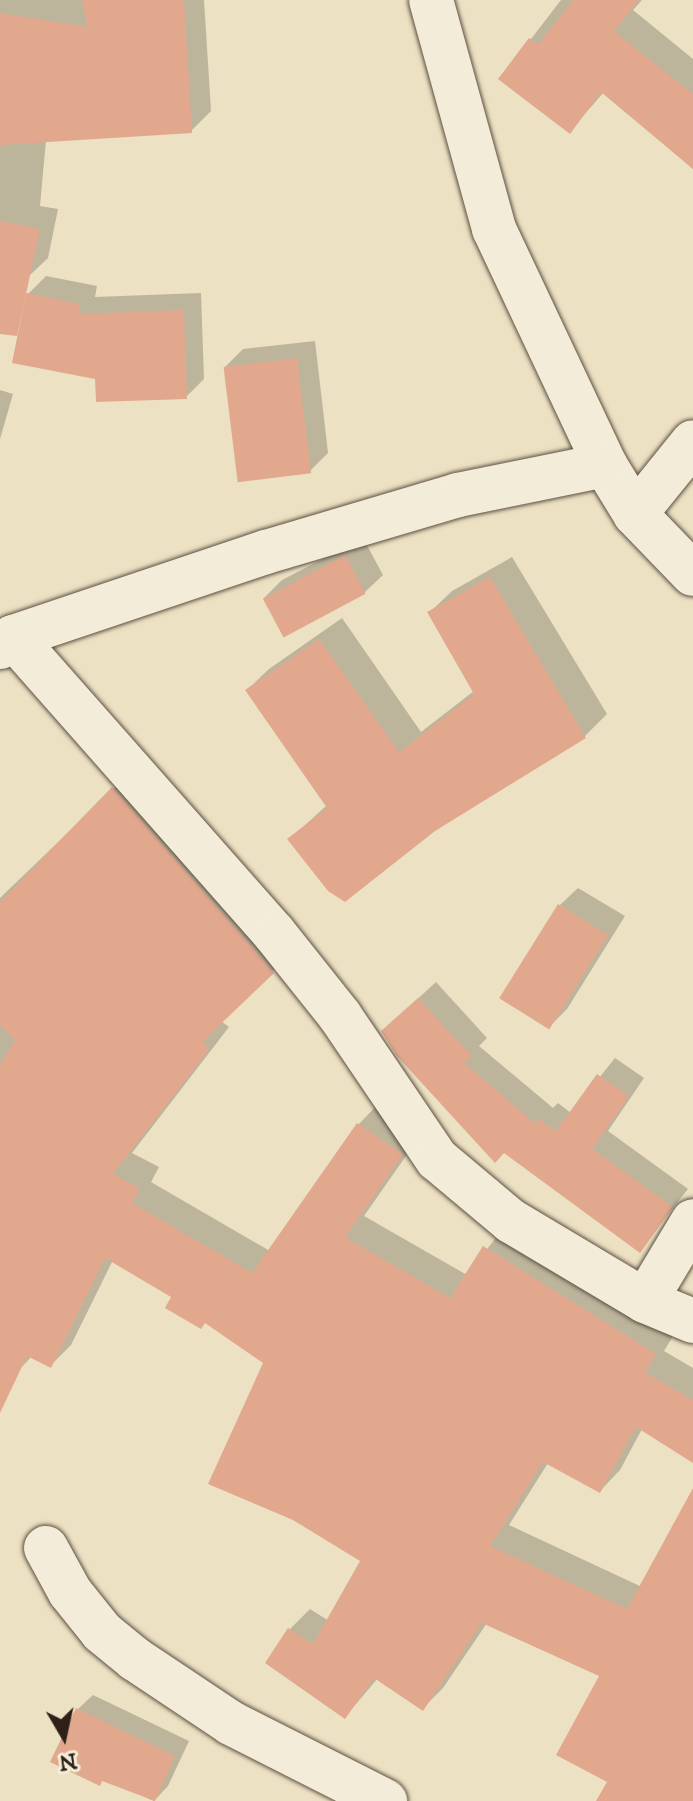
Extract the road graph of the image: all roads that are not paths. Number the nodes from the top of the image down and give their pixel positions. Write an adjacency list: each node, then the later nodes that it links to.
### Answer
1 (431, 0): 3 (street)
2 (693, 442): 4 (street)
3 (605, 465): 4 (street); 6 (street)
4 (635, 514): 5 (street)
5 (693, 574)
6 (7, 642): 8 (street)
7 (693, 1221): 8 (street)
8 (645, 1301): 9 (street)
9 (693, 1321)
10 (46, 1548): 11 (street)
11 (385, 1801)

